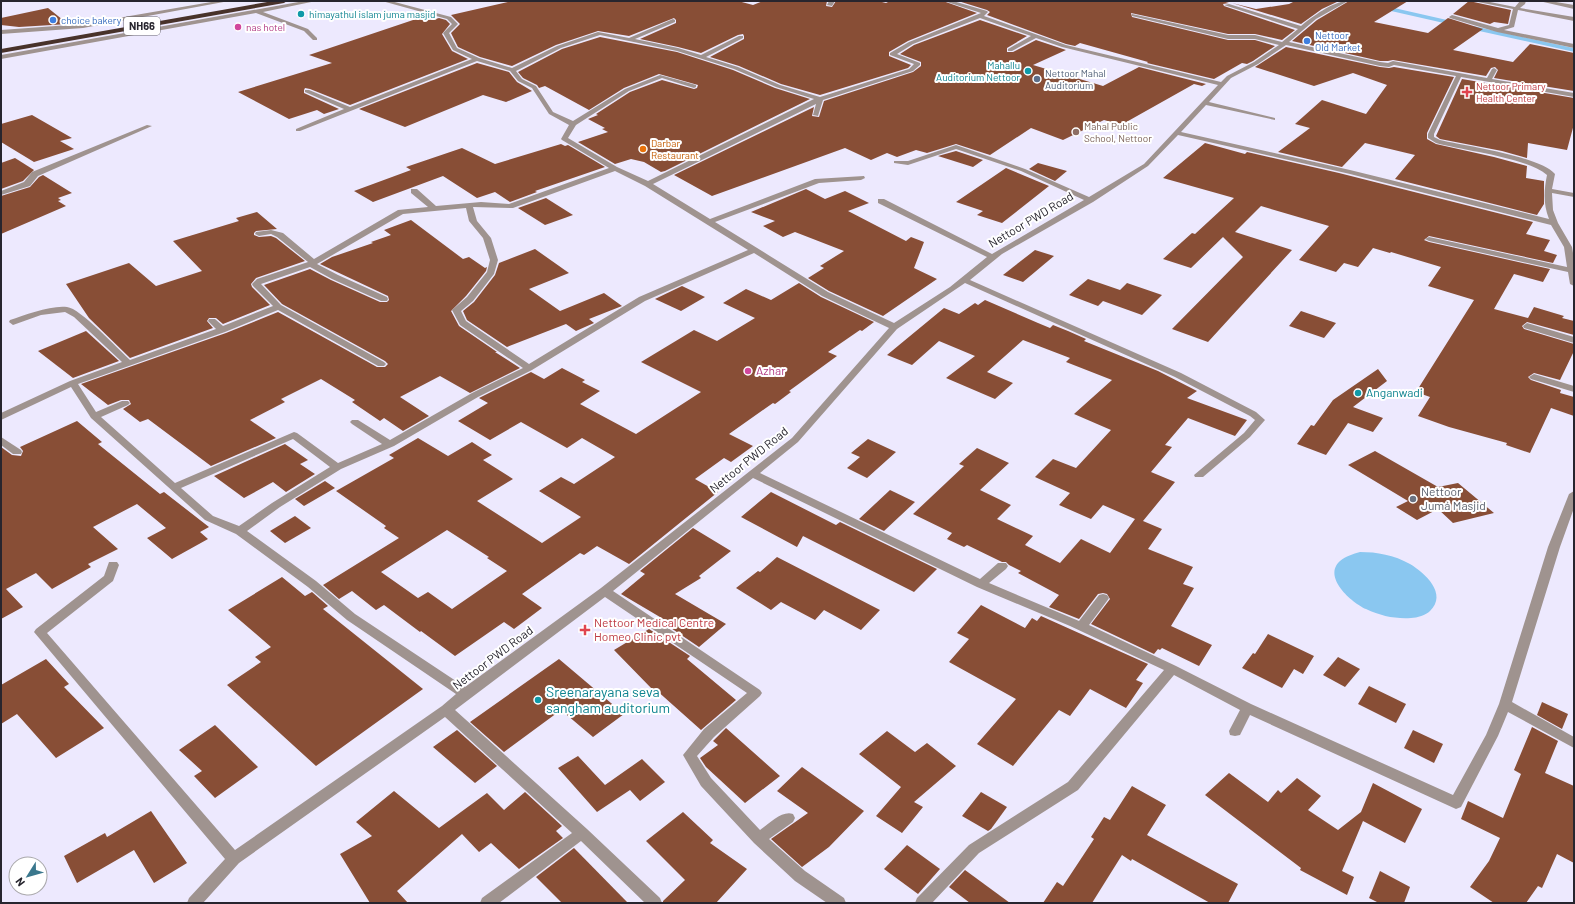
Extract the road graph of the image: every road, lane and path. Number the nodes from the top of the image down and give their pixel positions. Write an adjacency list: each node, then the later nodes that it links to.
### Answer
1 (226, 1): 22 (street)
2 (241, 1): 27 (highway, NH66)
3 (284, 1): 33 (highway, NH66)
4 (313, 1): 14 (street)
5 (385, 1): 36 (street)
6 (947, 1): 16 (street)
7 (1476, 1): 13 (street)
8 (1523, 1): 13 (street)
9 (1542, 1): 12 (street)
10 (1343, 2): 20 (street, Nettoor PWD Road)
11 (1227, 5): 20 (street)
12 (1574, 7)
13 (1516, 8): 18 (street); 21 (street)
14 (256, 11): 25 (street); 34 (street)
15 (1134, 15): 28 (street)
16 (980, 16): 23 (street); 47 (street)
17 (1452, 17): 21 (street)
18 (1574, 19)
19 (673, 21): 26 (street)
20 (1302, 28): 28 (street, Nettoor PWD Road)
21 (1497, 30): 30 (street)
22 (1, 32)
23 (1036, 36): 32 (street); 43 (street)
24 (741, 37): 35 (street)
25 (315, 39)
26 (630, 39): 31 (street); 39 (street)
27 (1, 44)
28 (1284, 44): 38 (street); 43 (street, Nettoor PWD Road)
29 (687, 45): 31 (street)
30 (1574, 46)
31 (678, 50): 35 (street)
32 (1010, 50)
33 (1, 51)
34 (1, 57)
35 (700, 58): 47 (street)
36 (477, 59): 39 (street); 49 (street)
37 (1391, 59): 38 (street)
38 (1384, 64): 41 (street)
39 (512, 70): 52 (street)
40 (1494, 70): 42 (street)
41 (1459, 75): 42 (street); 60 (street)
42 (1489, 79): 46 (street)
43 (1223, 84): 48 (street, Nettoor PWD Road)
44 (694, 86): 52 (street)
45 (307, 91): 49 (street)
46 (1574, 95)
47 (820, 99): 50 (street); 59 (street)
48 (1205, 103): 51 (street); 55 (street, Nettoor PWD Road)
49 (350, 109): 54 (street)
50 (816, 115)
51 (1273, 119)
52 (573, 124): 57 (street)
53 (149, 126): 62 (street)
54 (298, 130)
55 (1176, 133): 64 (street, Nettoor PWD Road); 69 (street)
56 (896, 162): 64 (street)
57 (615, 168): 59 (street); 66 (street)
58 (861, 178): 68 (street)
59 (648, 184): 68 (street)
60 (1548, 190): 63 (street); 69 (street)
61 (414, 191): 67 (street)
62 (1, 193)
63 (1574, 195)
64 (1090, 200): 74 (street, Nettoor PWD Road)
65 (880, 201): 74 (street)
66 (469, 205): 67 (street); 89 (street)
67 (434, 208): 75 (street)
68 (709, 222): 73 (street)
69 (1554, 223): 72 (street)
70 (259, 234): 75 (street)
71 (1428, 239): 76 (street)
72 (1571, 248): 76 (street)
73 (754, 250): 84 (street); 89 (street)
74 (993, 257): 77 (street, Nettoor PWD Road)
75 (313, 263): 79 (street); 80 (street)
76 (1572, 270): 78 (street)
77 (964, 280): 84 (street, Nettoor PWD Road); 102 (street)
78 (1574, 284)
79 (384, 299)
80 (278, 307): 85 (street); 88 (street)
81 (212, 321): 85 (street)
82 (13, 322): 87 (street)
83 (1527, 326): 86 (street)
84 (894, 327): 101 (street, Nettoor PWD Road)
85 (222, 330): 87 (street)
86 (1574, 340)
87 (128, 364): 91 (street)
88 (381, 364)
89 (529, 368): 98 (street)
90 (1534, 377): 92 (street)
91 (72, 384): 94 (street); 95 (street)
92 (1574, 389)
93 (125, 403): 94 (street)
94 (94, 416): 103 (street)
95 (1, 417)
96 (355, 422): 98 (street)
97 (1, 440): 99 (street)
98 (390, 444): 100 (street)
99 (17, 452)
100 (337, 467): 103 (street); 105 (street)
101 (753, 474): 108 (street); 109 (street, Nettoor PWD Road)
102 (1199, 475)
103 (174, 488): 105 (street)
104 (1574, 494): 114 (street)
105 (240, 531): 113 (street)
106 (113, 565): 122 (street)
107 (1002, 566): 108 (street)
108 (981, 584): 111 (street)
109 (605, 591): 113 (street, Nettoor PWD Road); 121 (street)
110 (1103, 598): 111 (street)
111 (1081, 627): 112 (street)
112 (1172, 669): 115 (street); 127 (street)
113 (465, 694): 116 (street, Nettoor PWD Road)
114 (1505, 704): 115 (street); 118 (street)
115 (1247, 708): 117 (street)
116 (446, 710): 120 (street); 122 (street, Nettoor PWD Road)
117 (1235, 732)
118 (1574, 743)
119 (788, 818): 121 (street)
120 (582, 833): 124 (street); 125 (street)
121 (759, 839): 126 (street)
122 (234, 859): 123 (street, Nettoor PWD Road)
123 (194, 903)
124 (487, 903)
125 (655, 903)
126 (839, 903)
127 (922, 903)

